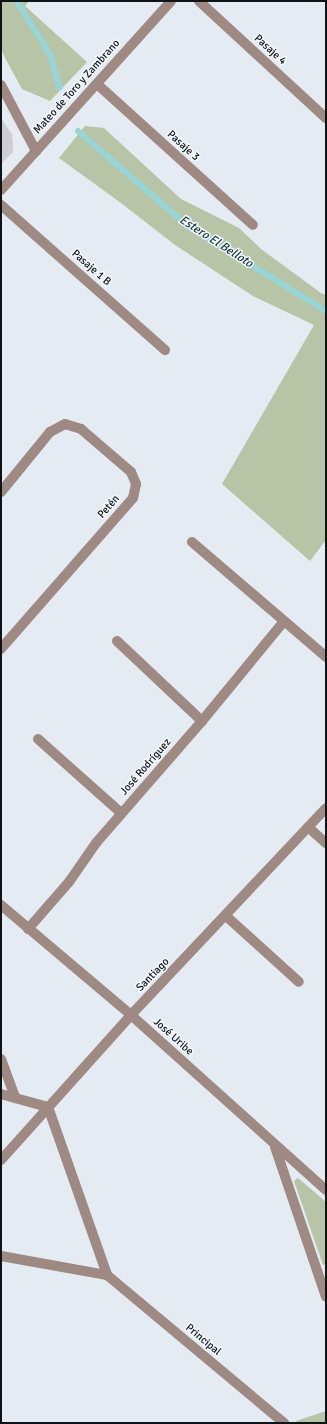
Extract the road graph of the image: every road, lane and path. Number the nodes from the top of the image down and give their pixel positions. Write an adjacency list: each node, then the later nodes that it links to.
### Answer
1 (171, 1): 3 (street, Mateo de Toro y Zambrano)
2 (199, 1): 5 (street, Pasaje 4)
3 (96, 84): 6 (street, Mateo de Toro y Zambrano); 9 (street, Pasaje 3)
4 (1, 85): 6 (street)
5 (326, 118)
6 (36, 151): 7 (street, Mateo de Toro y Zambrano)
7 (1, 190)
8 (1, 205): 10 (street, Pasaje 1 B)
9 (253, 225)
10 (165, 350)
11 (1, 492): 15 (street, Petén)
12 (192, 542): 13 (street)
13 (284, 621): 16 (street); 17 (street, José Rodríguez)
14 (117, 642): 17 (street)
15 (1, 649)
16 (326, 657)
17 (202, 720): 20 (street, José Rodríguez)
18 (38, 739): 20 (street)
19 (326, 808): 21 (street, Santiago)
20 (122, 813): 25 (street, José Rodríguez)
21 (308, 827): 22 (street); 24 (street, Santiago)
22 (326, 843)
23 (1, 905): 25 (street, José Uribe)
24 (226, 916): 26 (street); 27 (street, Santiago)
25 (28, 929): 27 (street, José Uribe)
26 (299, 982)
27 (131, 1016): 31 (street, Santiago); 32 (street, José Uribe)
28 (1, 1059): 30 (street)
29 (1, 1094): 30 (street)
30 (15, 1097): 31 (street)
31 (48, 1107): 33 (street, Santiago); 36 (street)
32 (275, 1146): 34 (street, José Uribe); 37 (street)
33 (1, 1160)
34 (326, 1190)
35 (1, 1256): 36 (street)
36 (106, 1274): 38 (street, Principal)
37 (326, 1296)
38 (284, 1423)

